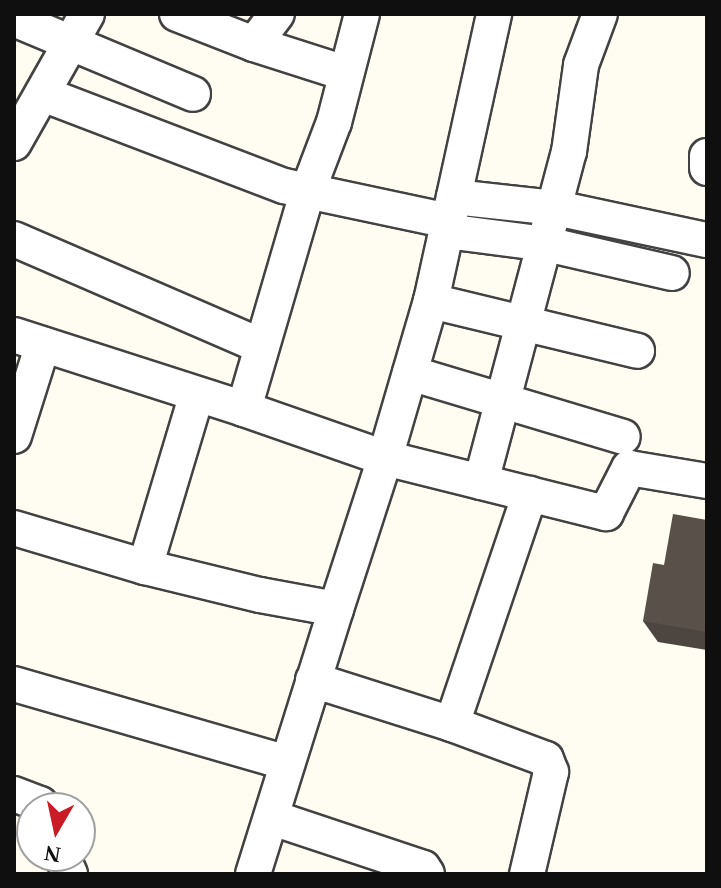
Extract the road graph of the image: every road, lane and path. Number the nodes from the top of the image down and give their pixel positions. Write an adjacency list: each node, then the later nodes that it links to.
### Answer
1 (177, 14): 8 (street)
2 (277, 14): 8 (street)
3 (362, 14): 9 (street)
4 (494, 14): 17 (street)
5 (600, 14): 16 (street)
6 (28, 20): 7 (street)
7 (80, 28): 10 (street); 11 (street)
8 (254, 44): 9 (street)
9 (345, 73): 15 (street)
10 (43, 94): 12 (street); 15 (street)
11 (193, 94)
12 (14, 143)
13 (707, 156): 14 (street)
14 (707, 168)
15 (307, 193): 17 (street); 25 (street)
16 (556, 208): 17 (street); 19 (street); 20 (street)
17 (450, 216): 20 (street); 22 (street)
18 (14, 239): 25 (street)
19 (707, 240)
20 (546, 244): 21 (street); 23 (street)
21 (672, 273)
22 (431, 301): 23 (street); 27 (street)
23 (526, 325): 26 (street); 29 (street)
24 (28, 339): 28 (street); 31 (street)
25 (261, 346): 30 (street)
26 (637, 351)
27 (410, 373): 29 (street); 33 (street)
28 (196, 397): 30 (street); 38 (street)
29 (504, 403): 32 (street); 35 (street)
30 (244, 409): 33 (street)
31 (14, 436)
32 (623, 437)
33 (385, 458): 35 (street); 39 (street)
34 (707, 481): 36 (street)
35 (481, 482): 36 (street)
36 (530, 494): 42 (street)
37 (14, 528): 38 (street)
38 (145, 567): 39 (street)
39 (336, 609): 40 (street)
40 (313, 680): 42 (street); 43 (street)
41 (14, 684): 43 (street)
42 (452, 724): 48 (street)
43 (287, 763): 44 (street)
44 (273, 818): 45 (street); 46 (street)
45 (363, 862): 47 (street)
46 (253, 874)
47 (427, 874)
48 (527, 874)

